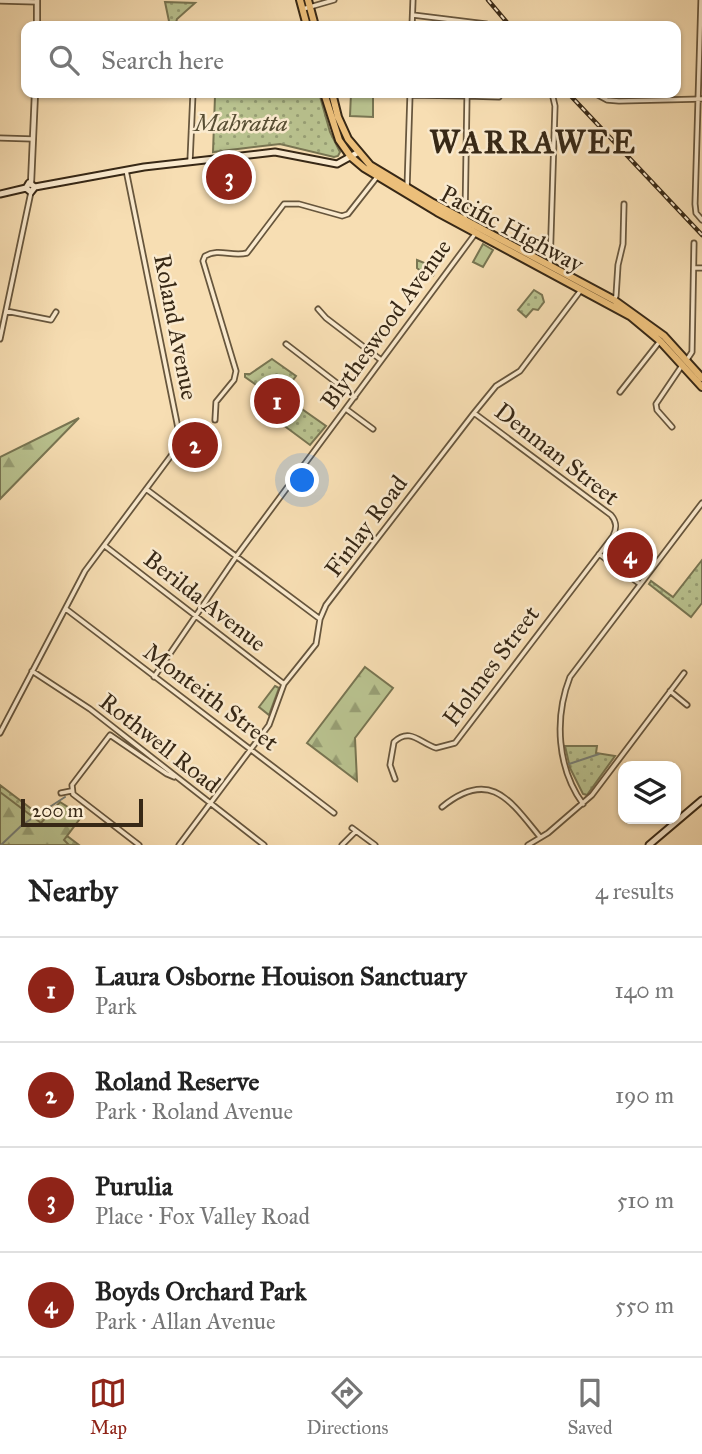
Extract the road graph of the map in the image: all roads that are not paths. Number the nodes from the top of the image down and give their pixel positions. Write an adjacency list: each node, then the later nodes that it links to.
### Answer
1 (300, 0): 7 (highway)
2 (334, 0): 7 (street)
3 (413, 0): 8 (street)
4 (701, 0): 20 (street)
5 (0, 1): 6 (street)
6 (37, 1): 9 (street)
7 (307, 5)
8 (413, 15): 10 (street); 11 (street)
9 (37, 21)
10 (412, 21)
11 (462, 21)
12 (35, 98): 22 (street)
13 (193, 98): 25 (street)
14 (325, 98): 24 (highway, Pacific Highway)
15 (333, 98): 24 (highway, Pacific Highway)
16 (410, 98): 31 (street)
17 (467, 98): 35 (street)
18 (553, 98): 38 (street)
19 (603, 98): 20 (street)
20 (699, 99): 23 (street)
21 (0, 138): 22 (street)
22 (33, 139): 30 (street)
23 (699, 142): 28 (street)
24 (354, 155): 25 (main road); 27 (highway, Pacific Highway); 31 (highway, Pacific Highway)
25 (190, 161): 26 (main road)
26 (126, 170): 30 (main road); 60 (street, Roland Avenue)
27 (377, 177): 35 (highway, Pacific Highway); 57 (street)
28 (696, 186): 29 (street); 34 (street)
29 (702, 186)
30 (30, 188): 32 (main road); 44 (street)
31 (407, 189): 35 (highway, Pacific Highway)
32 (0, 194)
33 (624, 204): 42 (street)
34 (702, 220)
35 (463, 222): 36 (highway, Pacific Highway); 38 (highway, Pacific Highway)
36 (476, 232): 41 (highway, Pacific Highway); 49 (street, Blytheswood Avenue)
37 (694, 243): 39 (street)
38 (550, 265): 42 (highway, Pacific Highway)
39 (694, 268): 40 (street); 50 (street)
40 (702, 268)
41 (582, 289): 47 (highway, Pacific Highway); 56 (street, Finlay Road)
42 (614, 300): 50 (highway, Pacific Highway)
43 (318, 309): 49 (street)
44 (6, 311): 45 (street); 46 (street)
45 (57, 312)
46 (0, 339)
47 (660, 341): 50 (highway, Pacific Highway); 53 (street)
48 (286, 344): 54 (street)
49 (381, 360): 54 (street, Blytheswood Avenue)
50 (685, 363): 51 (highway, Pacific Highway); 52 (highway, Pacific Highway); 58 (street)
51 (702, 378)
52 (702, 387)
53 (620, 392)
54 (355, 397): 55 (street, Blytheswood Avenue)
55 (346, 409): 59 (street); 65 (street, Blytheswood Avenue)
56 (474, 413): 62 (street, Denman Street); 69 (street, Finlay Road)
57 (215, 420)
58 (672, 427)
59 (373, 429)
60 (146, 489): 63 (street, Roland Avenue); 65 (street)
61 (702, 503): 66 (street)
62 (616, 525): 64 (street, Holmes Street)
63 (105, 546): 67 (street, Roland Avenue); 68 (street, Berilda Avenue)
64 (599, 554): 66 (street); 79 (street, Holmes Street)
65 (235, 557): 68 (street, Blytheswood Avenue); 69 (street)
66 (640, 584): 84 (street)
67 (66, 609): 70 (street, Roland Avenue); 72 (street, Monteith Street)
68 (194, 616): 72 (street, Blytheswood Avenue); 73 (street, Berilda Avenue)
69 (320, 619): 73 (street, Finlay Road)
70 (32, 671): 76 (street, Roland Avenue); 78 (street, Rothwell Road)
71 (684, 673): 74 (street)
72 (154, 677): 77 (street, Monteith Street)
73 (284, 684): 77 (street, Finlay Road)
74 (670, 691): 75 (street); 84 (street)
75 (687, 705)
76 (0, 733)
77 (251, 748): 83 (street, Finlay Road); 86 (street, Monteith Street)
78 (176, 777): 80 (street); 83 (street, Rothwell Road)
79 (395, 779)
80 (71, 791): 81 (street); 88 (street)
81 (61, 793)
82 (702, 800): 94 (main road)
83 (209, 804): 89 (street, Finlay Road); 90 (street, Rothwell Road)
84 (583, 804): 87 (street)
85 (442, 807): 87 (street)
86 (334, 813)
87 (540, 837): 93 (street)
88 (139, 845)
89 (179, 845)
90 (264, 845)
91 (342, 845): 92 (street)
92 (375, 845)
93 (528, 845)
94 (649, 845)

